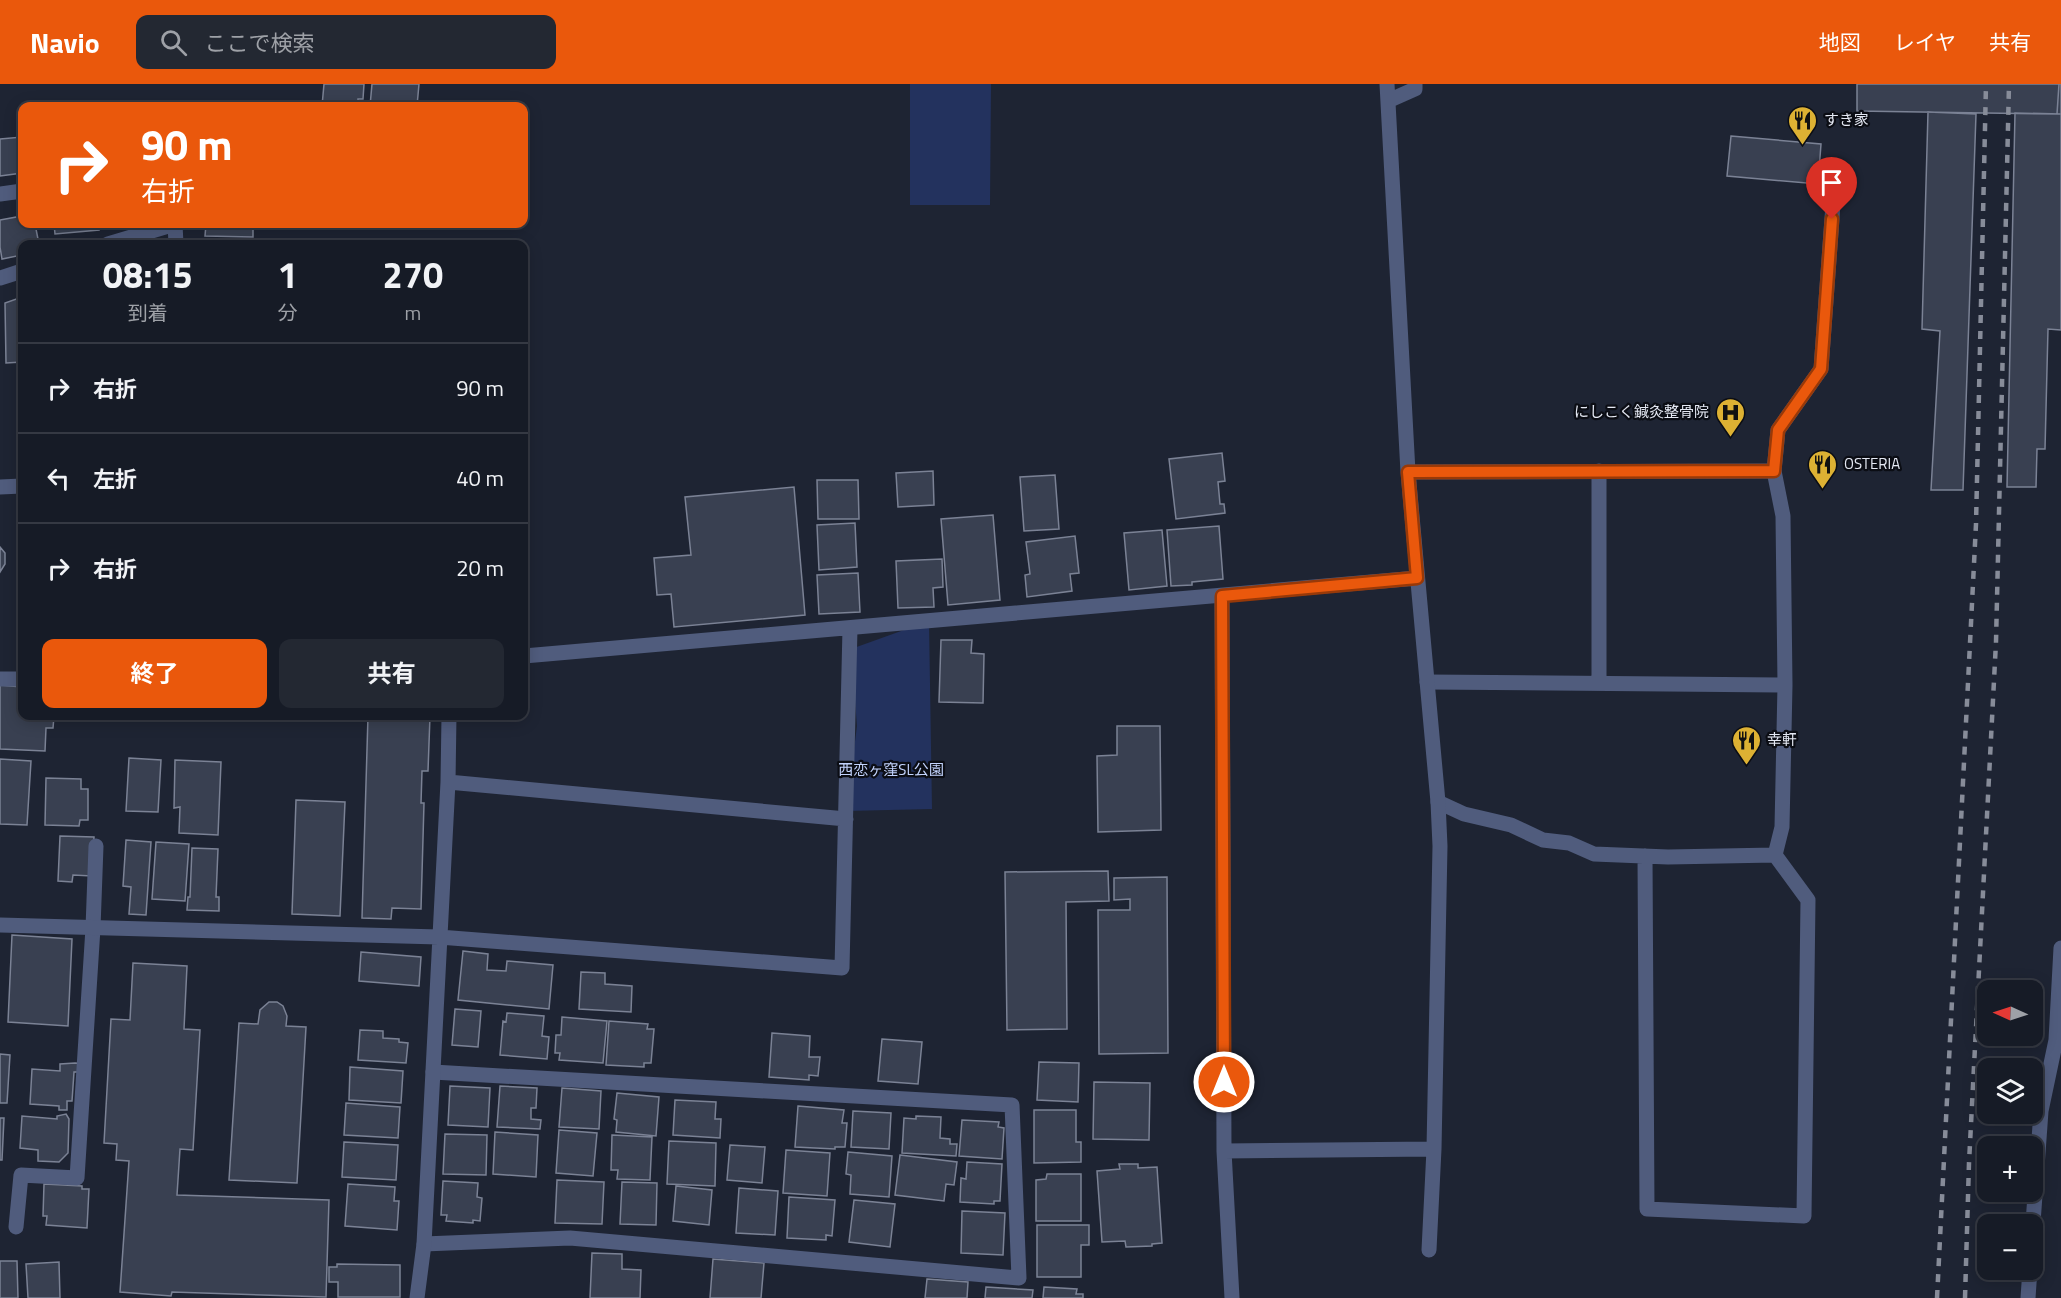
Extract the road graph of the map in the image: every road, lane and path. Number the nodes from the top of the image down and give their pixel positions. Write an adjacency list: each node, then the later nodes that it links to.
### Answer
1 (1387, 84): 3 (street)
2 (1415, 84): 3 (street)
3 (1388, 101): 13 (street)
4 (1835, 177): 12 (street)
5 (18, 192): 6 (street)
6 (0, 194)
7 (162, 228): 8 (street)
8 (121, 240)
9 (18, 272): 10 (street)
10 (0, 278)
11 (1599, 471): 12 (street); 13 (street); 23 (street)
12 (1774, 471): 24 (street)
13 (1408, 472): 16 (street)
14 (18, 486): 15 (street)
15 (0, 487)
16 (1417, 578): 17 (street); 22 (street)
17 (1222, 596): 18 (street); 39 (street)
18 (850, 628): 19 (street); 28 (street)
19 (528, 656)
20 (0, 678): 21 (street)
21 (18, 679)
22 (1427, 682): 23 (street); 27 (street)
23 (1599, 682): 24 (street)
24 (1785, 685): 30 (street)
25 (449, 720): 26 (street)
26 (448, 782): 28 (street); 34 (street)
27 (1438, 802): 31 (street); 38 (street)
28 (846, 819): 34 (street)
29 (96, 846): 33 (street)
30 (1774, 855): 31 (street); 31 (street)
31 (1645, 856)
32 (0, 925): 33 (street)
33 (93, 928): 34 (street); 41 (street)
34 (440, 937): 37 (street)
35 (2061, 948): 36 (street)
36 (2058, 1040): 40 (street)
37 (433, 1072): 42 (street); 42 (street)
38 (1434, 1149): 39 (street); 43 (street)
39 (1224, 1151): 46 (street)
40 (2034, 1214)
41 (16, 1227)
42 (424, 1244): 45 (street)
43 (1429, 1250)
44 (2029, 1280): 47 (street)
45 (417, 1298)
46 (1232, 1298)
47 (2028, 1298)

